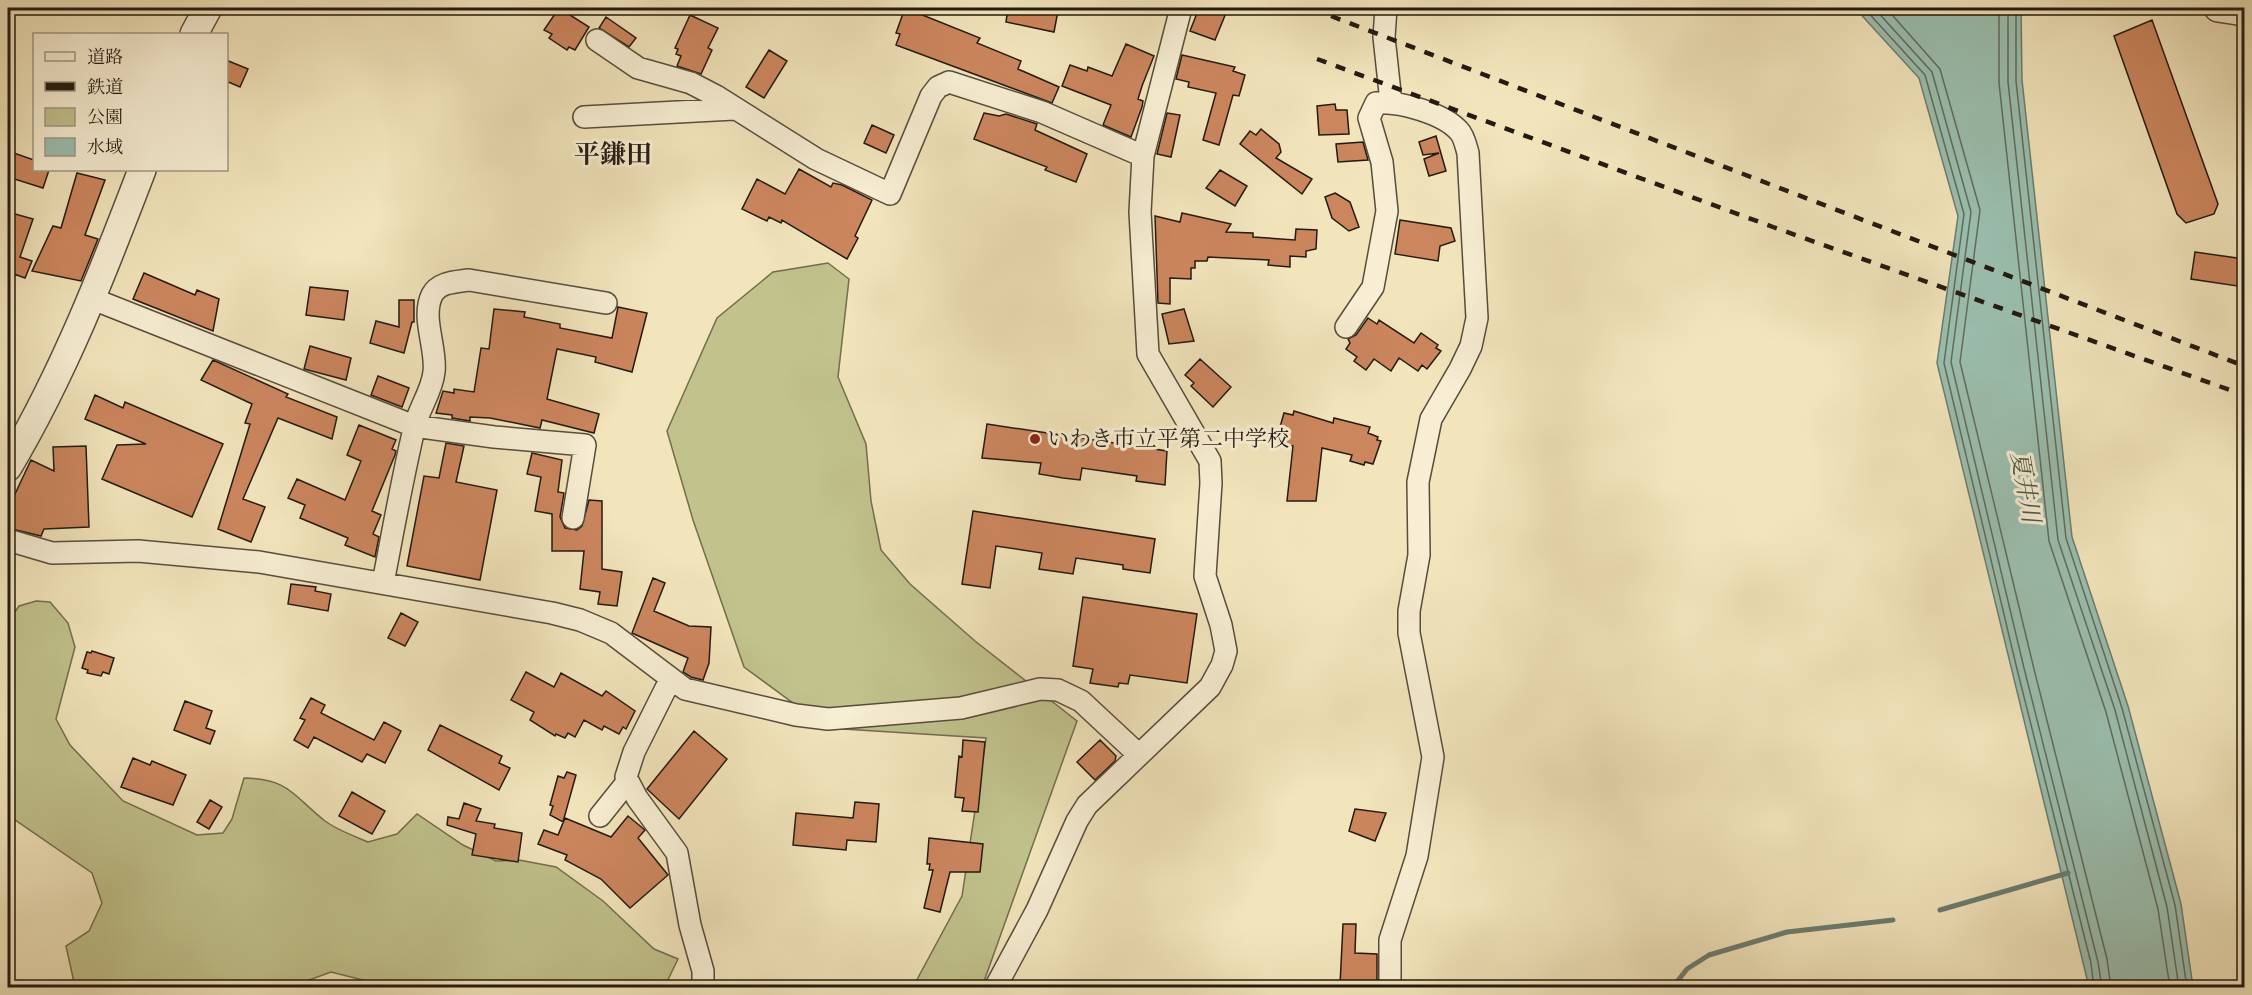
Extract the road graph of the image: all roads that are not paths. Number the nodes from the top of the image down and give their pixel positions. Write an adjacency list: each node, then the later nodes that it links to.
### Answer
1 (208, 8): 6 (street)
2 (1181, 8): 11 (street)
3 (1386, 8): 8 (street)
4 (2218, 8): 5 (street)
5 (2244, 12)
6 (195, 33)
7 (597, 40): 9 (street)
8 (1391, 102): 15 (street); 27 (street)
9 (734, 109): 10 (street); 11 (street)
10 (584, 117)
11 (1143, 156): 22 (street)
12 (142, 171): 13 (street)
13 (93, 299): 16 (street); 17 (street)
14 (606, 303): 16 (street)
15 (1346, 327)
16 (414, 426): 18 (street); 20 (street)
17 (8, 467)
18 (573, 518)
19 (8, 540): 20 (street)
20 (383, 583): 21 (street)
21 (670, 680): 22 (street); 23 (street)
22 (1139, 755): 26 (street)
23 (628, 781): 24 (street); 25 (street)
24 (600, 816)
25 (703, 987)
26 (995, 987)
27 (1390, 987)

